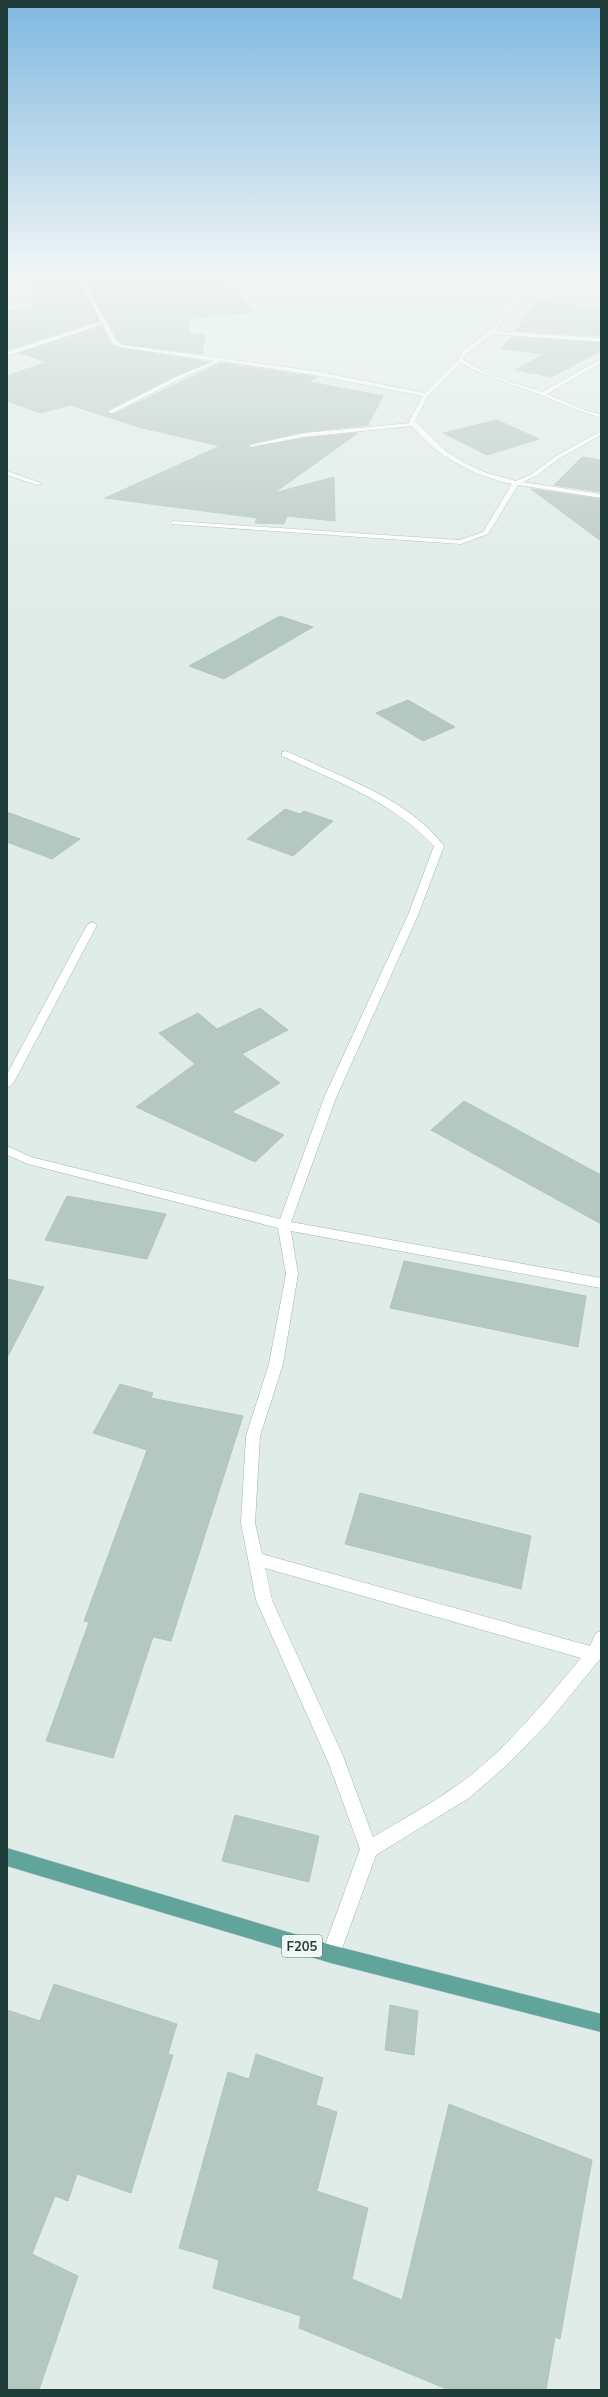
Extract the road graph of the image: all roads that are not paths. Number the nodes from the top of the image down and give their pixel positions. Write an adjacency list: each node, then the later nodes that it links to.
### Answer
1 (159, 388): 8 (street)
2 (390, 388): 7 (street)
3 (433, 388): 7 (street)
4 (524, 388): 6 (street)
5 (554, 388): 6 (street)
6 (543, 394): 9 (street)
7 (426, 395): 10 (street)
8 (111, 412)
9 (601, 416)
10 (414, 424): 12 (street); 14 (street)
11 (601, 433): 14 (street)
12 (252, 446)
13 (7, 473): 15 (street)
14 (516, 483): 16 (street); 17 (street)
15 (39, 484)
16 (601, 496)
17 (173, 523)
18 (285, 754): 22 (street)
19 (92, 925): 20 (street)
20 (7, 1084)
21 (7, 1150): 22 (street)
22 (284, 1225): 23 (street); 24 (street)
23 (601, 1283)
24 (255, 1559): 26 (street); 27 (street)
25 (601, 1638): 26 (street)
26 (594, 1654): 27 (street)
27 (369, 1849): 29 (street)
28 (7, 1857): 29 (main road, F205)
29 (331, 1954): 30 (main road, F205)
30 (601, 2023)

